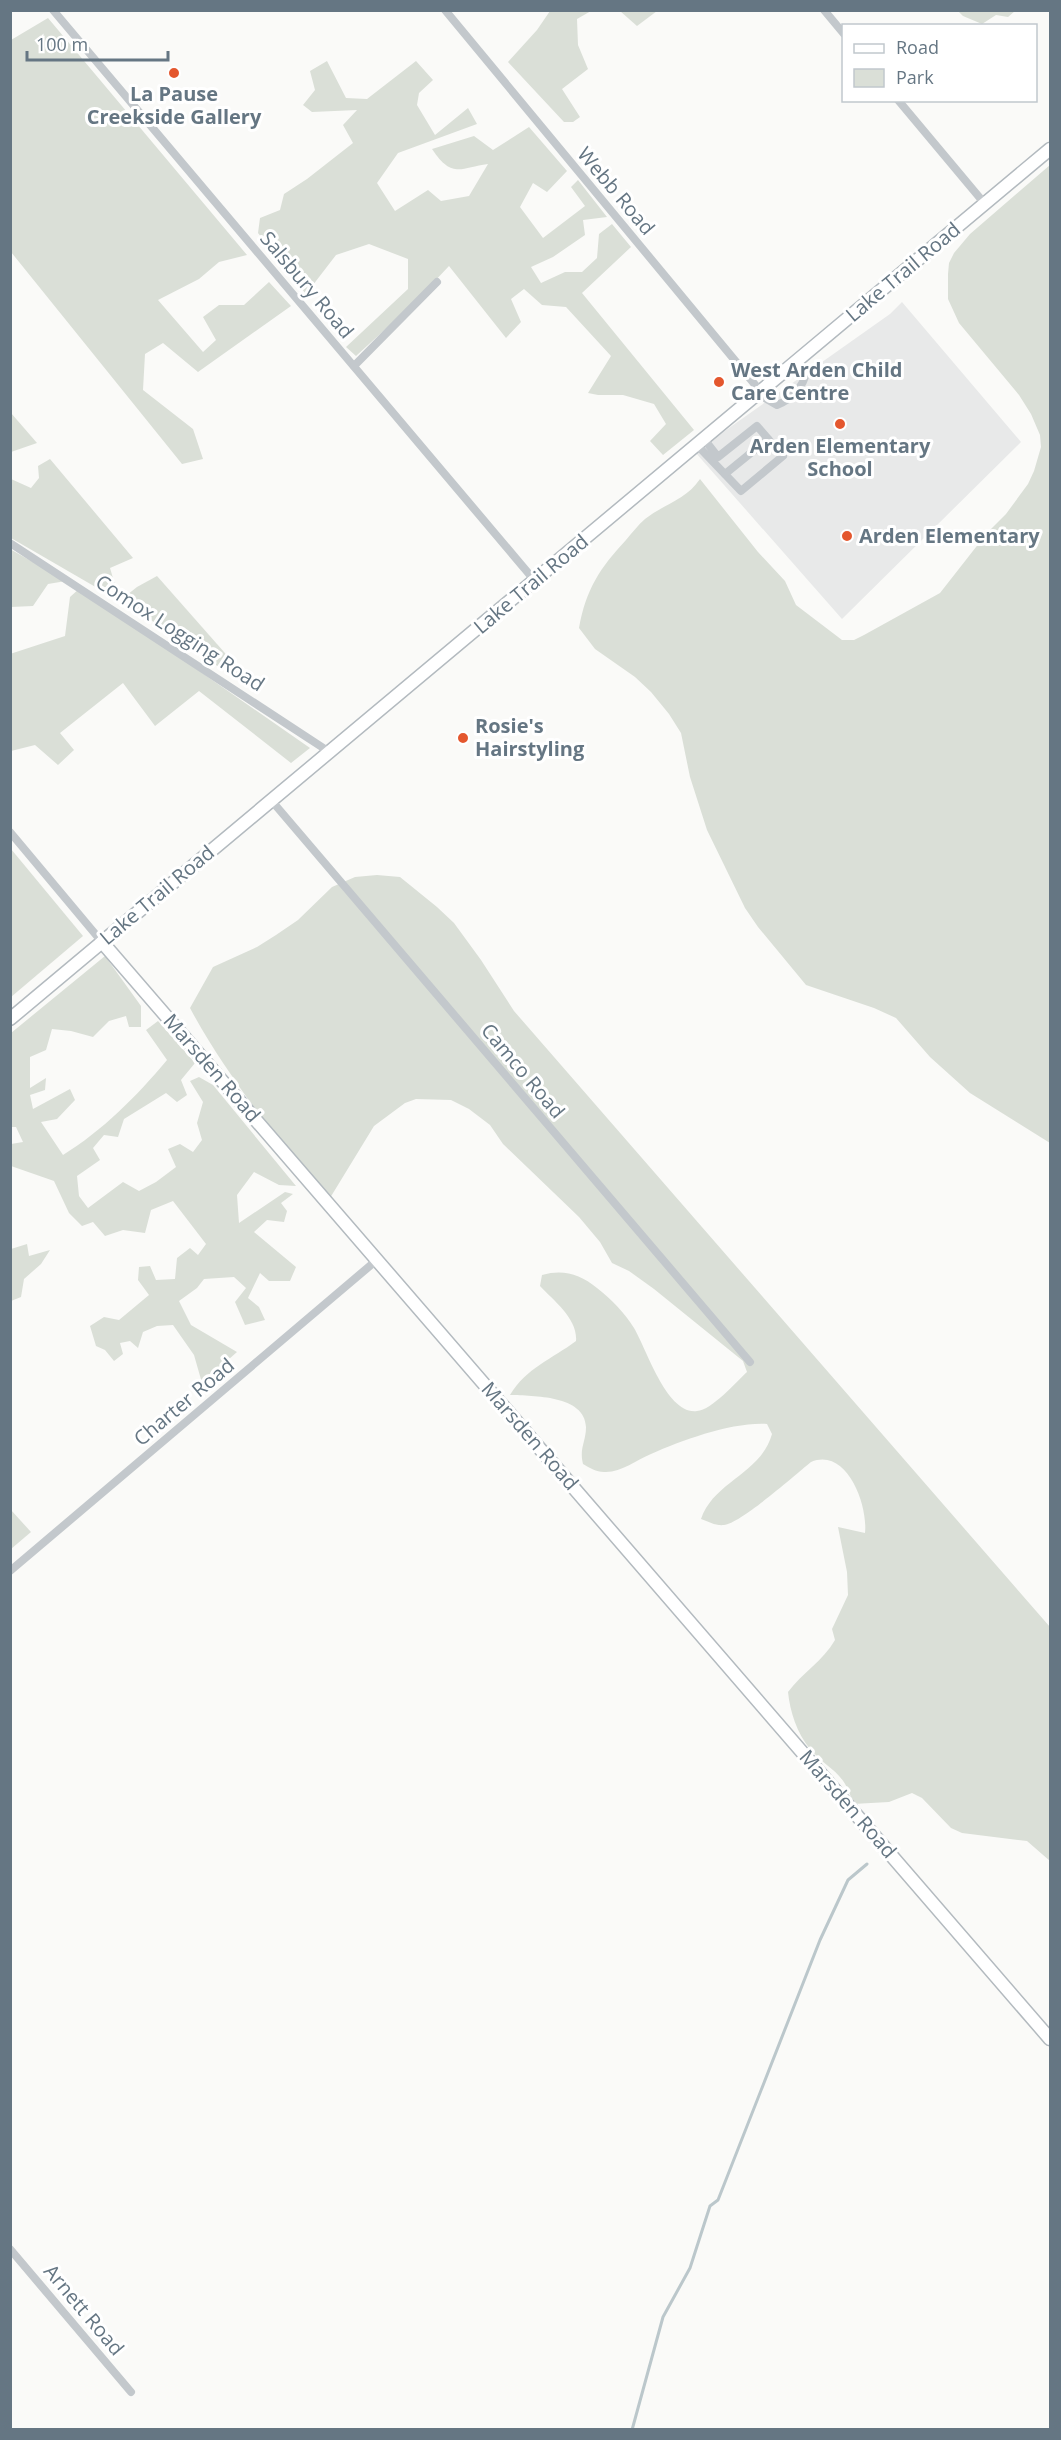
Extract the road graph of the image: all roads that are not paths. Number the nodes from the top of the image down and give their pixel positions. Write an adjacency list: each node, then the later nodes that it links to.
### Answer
1 (53, 10): 10 (street, Salsbury Road)
2 (445, 10): 11 (street, Webb Road)
3 (824, 10): 4 (street)
4 (842, 33)
5 (900, 102): 7 (street)
6 (1050, 149): 7 (street, Lake Trail Road)
7 (985, 204): 9 (street, Lake Trail Road)
8 (437, 282): 10 (street)
9 (798, 361): 11 (street, Lake Trail Road); 11 (street)
10 (354, 366): 16 (street, Salsbury Road)
11 (759, 393): 13 (street, Lake Trail Road)
12 (768, 439): 13 (street); 14 (street); 14 (street)
13 (701, 442): 14 (street); 16 (street, Lake Trail Road)
14 (725, 474)
15 (10, 543): 17 (street, Comox Logging Road)
16 (535, 581): 17 (street, Lake Trail Road)
17 (331, 753): 18 (street, Lake Trail Road)
18 (271, 800): 20 (street, Lake Trail Road); 23 (street, Camco Road)
19 (10, 832): 20 (street, Marsden Road)
20 (102, 942): 21 (street, Lake Trail Road); 22 (street, Marsden Road)
21 (10, 1019)
22 (378, 1259): 24 (street, Charter Road); 25 (street, Marsden Road)
23 (750, 1362)
24 (10, 1571)
25 (1050, 2039)
26 (10, 2249): 27 (street, Arnett Road)
27 (131, 2392)

